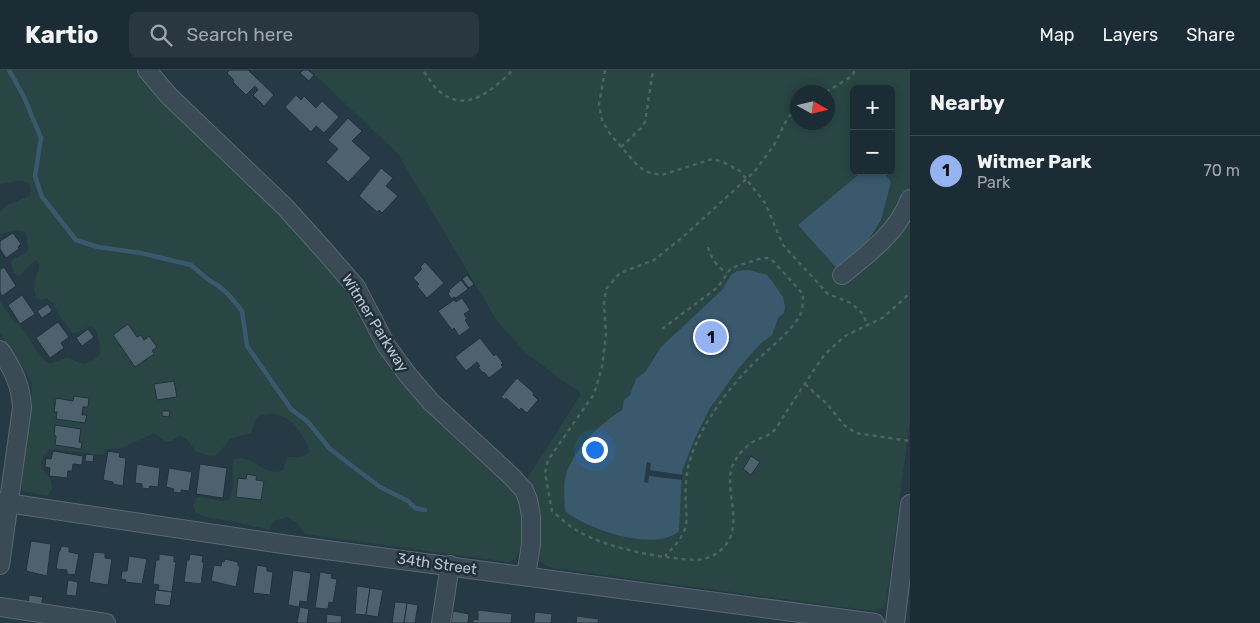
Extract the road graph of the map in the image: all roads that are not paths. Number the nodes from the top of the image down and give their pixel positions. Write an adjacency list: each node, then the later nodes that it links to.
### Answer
1 (147, 70): 9 (street, Witmer Parkway)
2 (910, 199): 3 (street)
3 (842, 275)
4 (0, 350): 5 (street)
5 (5, 503): 7 (street); 8 (street, 34th Street)
6 (910, 504): 14 (street)
7 (0, 565)
8 (450, 565): 9 (street, 34th Street); 12 (street)
9 (526, 576): 13 (street, 34th Street)
10 (0, 607): 11 (street)
11 (106, 623)
12 (441, 623)
13 (875, 623)
14 (895, 623)

